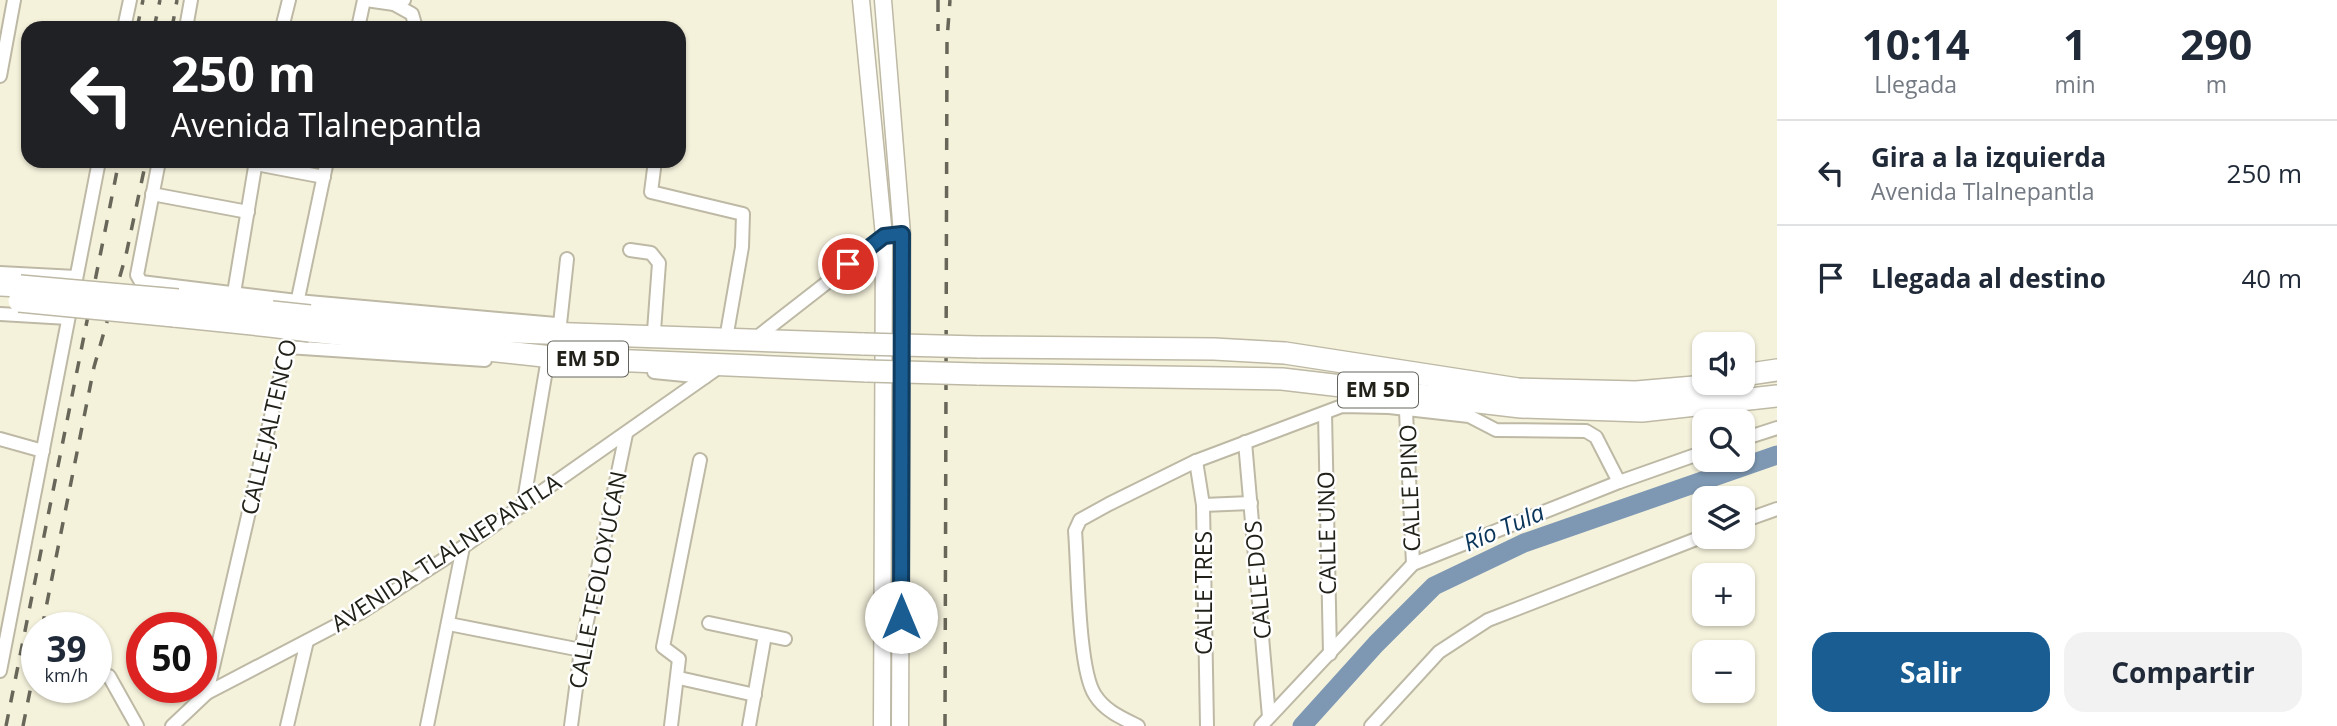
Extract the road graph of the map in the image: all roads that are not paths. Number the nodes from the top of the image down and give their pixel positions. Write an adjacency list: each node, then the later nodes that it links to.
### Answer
1 (14, 0): 14 (street)
2 (130, 0): 9 (street)
3 (191, 0): 10 (street)
4 (289, 0): 11 (street)
5 (365, 0): 8 (street); 12 (street)
6 (861, 0): 25 (main road)
7 (883, 0): 24 (main road)
8 (399, 2): 13 (street)
9 (126, 21)
10 (187, 21)
11 (284, 21)
12 (360, 21)
13 (414, 21)
14 (0, 76)
15 (98, 168): 29 (street)
16 (158, 168): 22 (street)
17 (255, 168): 23 (street)
18 (283, 168): 21 (street)
19 (326, 168): 21 (street, CALLE JALTENCO)
20 (654, 168): 37 (street)
21 (324, 177): 33 (street, CALLE JALTENCO)
22 (152, 194): 23 (street); 31 (street)
23 (248, 212): 31 (street)
24 (902, 234): 25 (street); 89 (main road)
25 (884, 236): 37 (street); 88 (main road)
26 (629, 250): 36 (street)
27 (567, 259): 35 (street)
28 (0, 272): 29 (street)
29 (76, 277): 34 (street)
30 (10, 293): 33 (highway, EM 5D, bridge)
31 (234, 293): 33 (street)
32 (0, 314): 34 (street)
33 (306, 316): 35 (street); 38 (street, CALLE JALTENCO); 44 (highway, EM 5D, bridge); 45 (highway, EM 5D, bridge)
34 (68, 318): 53 (street)
35 (560, 324): 36 (street)
36 (654, 331): 37 (street)
37 (727, 333)
38 (287, 347): 39 (street); 71 (street, CALLE JALTENCO)
39 (547, 364): 49 (street, AVENIDA TLALNEPANTLA); 60 (street)
40 (1777, 370): 41 (highway)
41 (1755, 376)
42 (1777, 378): 43 (highway, EM 5D)
43 (1755, 380)
44 (1692, 386)
45 (1777, 396)
46 (1406, 411): 47 (street, CALLE PINO); 57 (street, CALLE PINO); 65 (street, CALLE PINO)
47 (1325, 413): 52 (street, CALLE PINO); 73 (street, CALLE UNO)
48 (1777, 428): 50 (street)
49 (626, 434): 60 (street, AVENIDA TLALNEPANTLA); 72 (street, CALLE TEOLOYUCAN)
50 (1755, 435)
51 (0, 439): 53 (street)
52 (1245, 442): 56 (street, CALLE PINO); 58 (street, CALLE DOS)
53 (43, 451): 74 (street)
54 (1692, 456): 57 (street)
55 (700, 460): 75 (street)
56 (1196, 461): 59 (street, CALLE TRES); 90 (street, CALLE PINO)
57 (1619, 482): 65 (street)
58 (1251, 503): 59 (street); 80 (street, CALLE DOS)
59 (1203, 505): 91 (street, CALLE TRES)
60 (523, 506): 64 (street, AVENIDA TLALNEPANTLA)
61 (1777, 509): 62 (street)
62 (1755, 517)
63 (1692, 541): 92 (street)
64 (463, 547): 67 (street); 70 (street, AVENIDA TLALNEPANTLA)
65 (1413, 564): 73 (street)
66 (709, 623): 68 (street)
67 (449, 624): 72 (street); 84 (street)
68 (765, 635): 69 (street); 78 (street)
69 (785, 639)
70 (307, 641): 77 (street, AVENIDA TLALNEPANTLA); 83 (street)
71 (217, 650)
72 (581, 650): 85 (street, CALLE TEOLOYUCAN)
73 (1330, 654): 80 (street)
74 (1, 663)
75 (679, 678): 78 (street); 86 (street)
76 (112, 681): 81 (street)
77 (217, 688)
78 (755, 695): 87 (street)
79 (196, 703): 82 (street, AVENIDA TLALNEPANTLA)
80 (1265, 722)
81 (137, 726)
82 (172, 726)
83 (287, 726)
84 (427, 726)
85 (571, 726)
86 (671, 726)
87 (749, 726)
88 (882, 726)
89 (900, 726)
90 (1138, 726)
91 (1207, 726)
92 (1371, 726)

